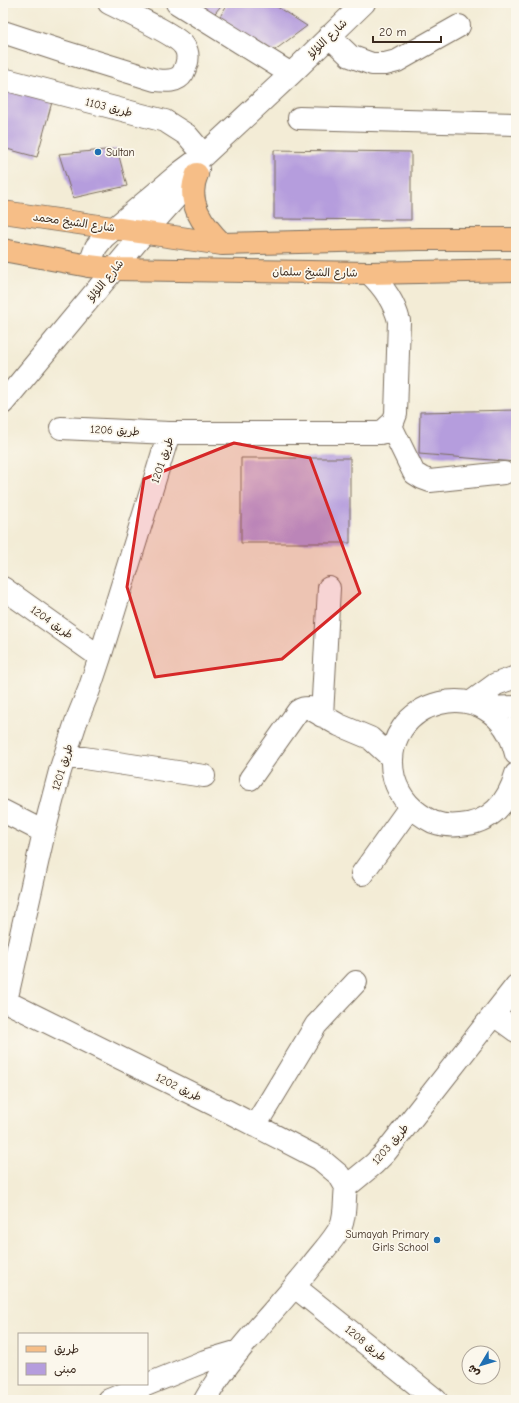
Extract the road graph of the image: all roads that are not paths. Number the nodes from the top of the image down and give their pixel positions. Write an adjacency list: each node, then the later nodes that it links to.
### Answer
1 (109, 3): 5 (street)
2 (177, 3): 7 (street)
3 (364, 3): 6 (street, شارع اللؤلؤ)
4 (459, 26): 6 (street)
5 (3, 32)
6 (329, 36): 7 (street, شارع اللؤلؤ)
7 (291, 74): 11 (street, شارع اللؤلؤ)
8 (3, 79): 11 (street, طريق 1103)
9 (299, 118): 10 (street)
10 (516, 124)
11 (200, 164): 13 (street, شارع اللؤلؤ); 14 (street, شارع اللؤلؤ); 16 (main road)
12 (3, 212): 13 (main road, شارع الشيخ محمد)
13 (114, 228): 14 (main road, شارع الشيخ محمد); 18 (street, شارع اللؤلؤ)
14 (145, 232): 16 (main road); 19 (street, شارع اللؤلؤ)
15 (516, 239): 16 (main road)
16 (222, 244)
17 (3, 250): 18 (main road)
18 (89, 266): 19 (main road)
19 (114, 269): 21 (main road, شارع الشيخ سلمان); 22 (street, شارع اللؤلؤ)
20 (516, 270): 21 (main road, شارع الشيخ سلمان)
21 (369, 273): 23 (street)
22 (3, 403)
23 (390, 426): 25 (street, طريق 1201); 26 (street)
24 (61, 428): 25 (street, طريق 1206)
25 (169, 433): 29 (street, طريق 1201)
26 (504, 473)
27 (3, 588): 29 (street, طريق 1204)
28 (329, 588): 33 (street)
29 (100, 657): 35 (street, طريق 1201)
30 (516, 677): 31 (street)
31 (477, 705): 32 (street); 34 (street); 36 (street)
32 (516, 707)
33 (322, 716): 36 (street); 39 (street)
34 (516, 754)
35 (65, 758): 38 (street); 42 (street, طريق 1201)
36 (392, 758): 40 (street)
37 (516, 774): 40 (street)
38 (204, 776)
39 (250, 779)
40 (410, 807): 43 (street)
41 (3, 811): 42 (street)
42 (44, 832): 46 (street, طريق 1201)
43 (362, 874)
44 (356, 982): 49 (street)
45 (516, 986): 47 (street, طريق 1203)
46 (4, 1000): 49 (street, طريق 1202)
47 (494, 1015): 48 (street); 50 (street, طريق 1203)
48 (516, 1031)
49 (255, 1126): 50 (street, طريق 1202)
50 (346, 1187): 51 (street)
51 (295, 1287): 52 (street); 57 (street, طريق 1208)
52 (240, 1351): 53 (street); 56 (street)
53 (148, 1384)
54 (146, 1385): 55 (street)
55 (109, 1400)
56 (205, 1400)
57 (436, 1400)

